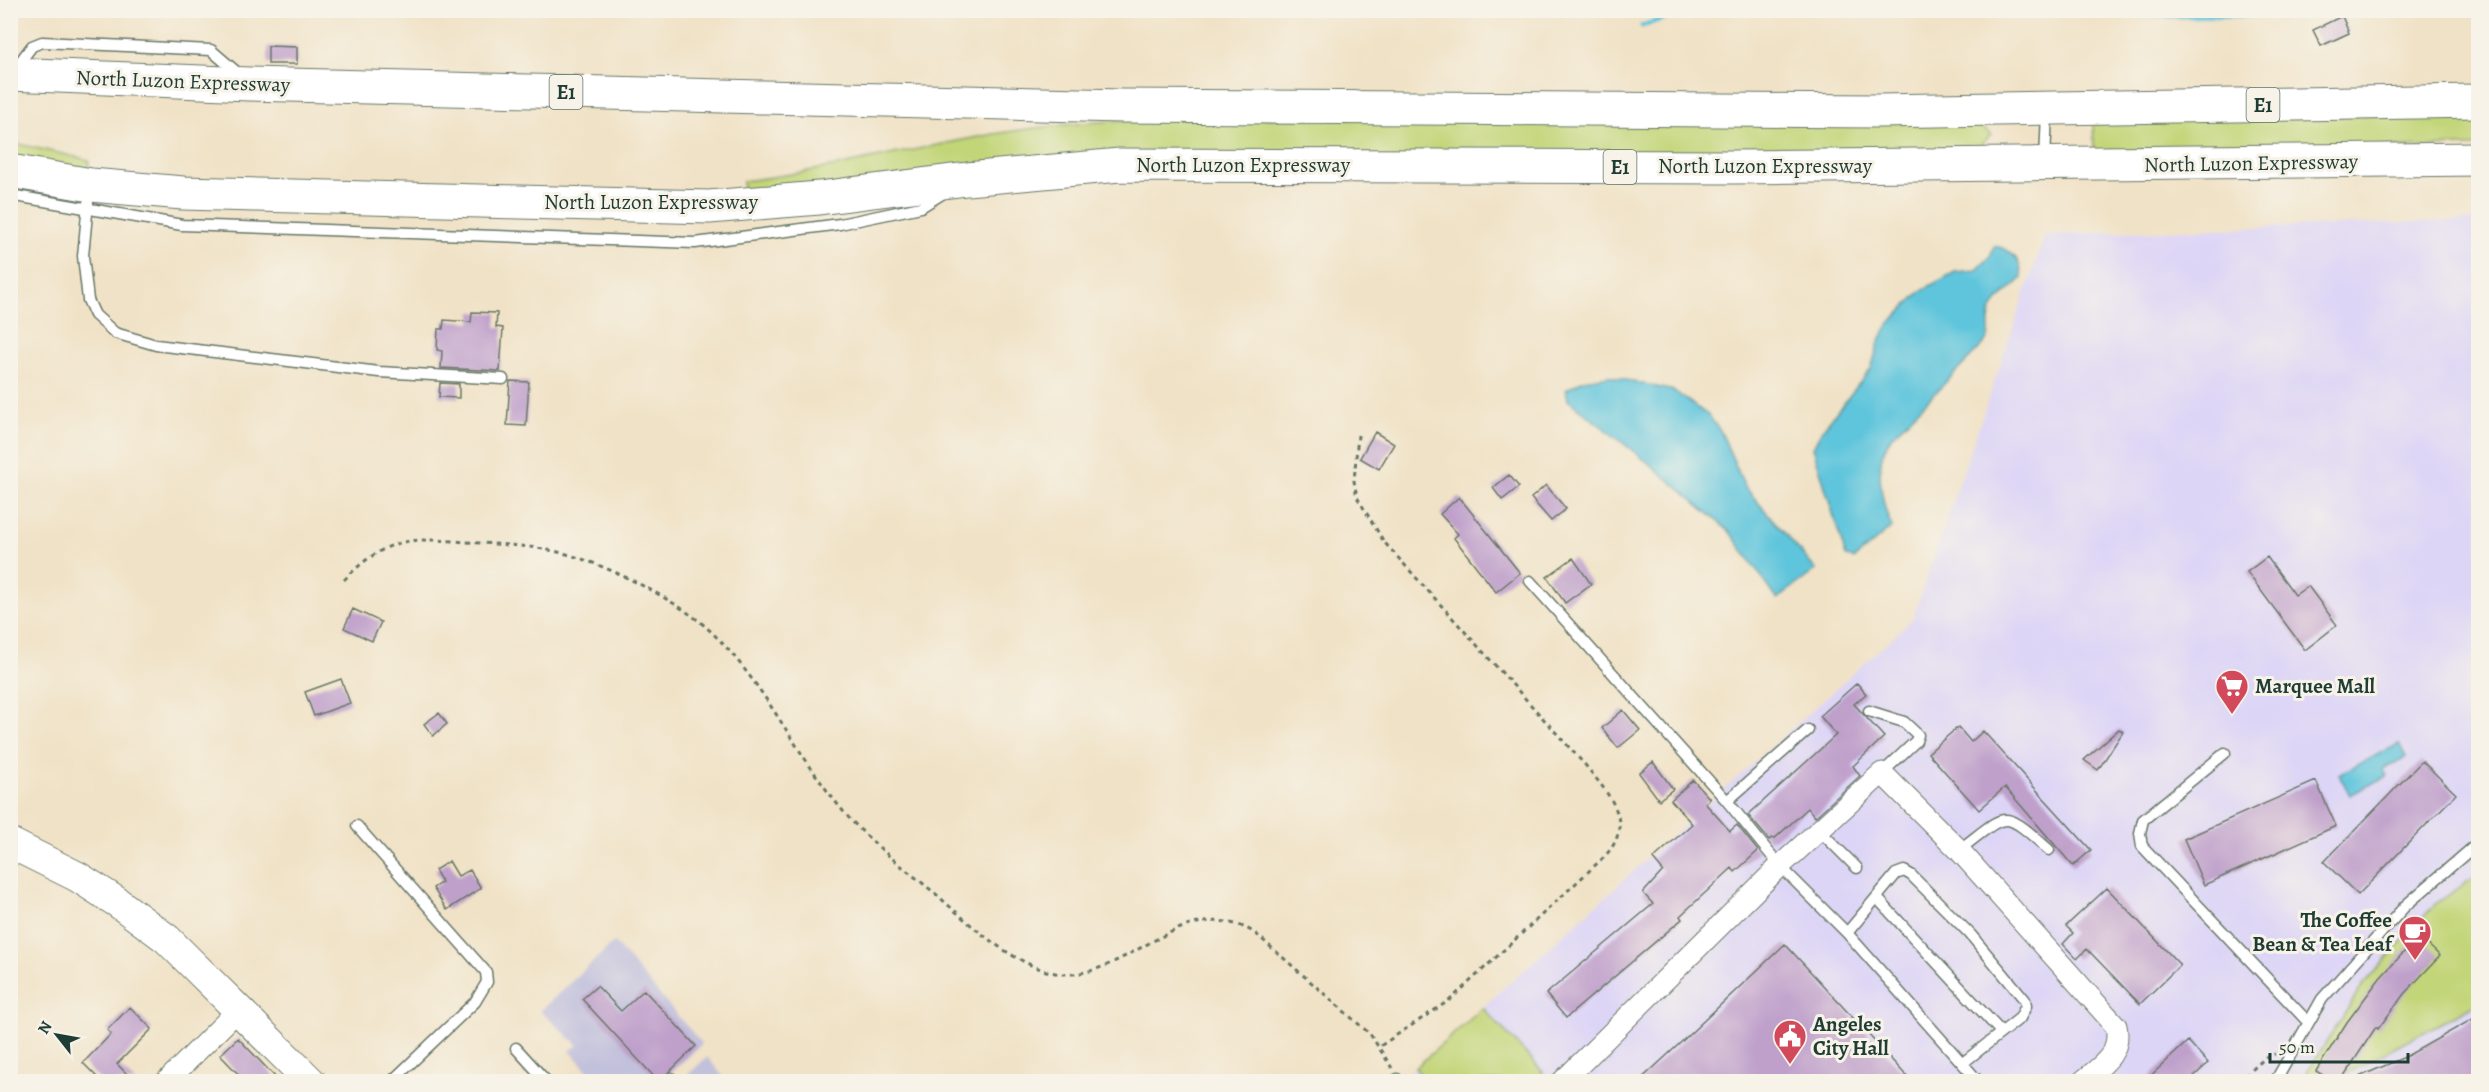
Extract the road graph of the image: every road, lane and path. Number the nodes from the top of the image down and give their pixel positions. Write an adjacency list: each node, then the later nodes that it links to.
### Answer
1 (11, 74): 3 (highway, North Luzon Expressway / E1)
2 (2478, 101): 3 (highway, North Luzon Expressway / E1)
3 (2048, 109): 5 (lane)
4 (2478, 159): 5 (highway, North Luzon Expressway / E1)
5 (2045, 164): 8 (highway, North Luzon Expressway / E1)
6 (10, 171): 8 (highway, North Luzon Expressway / E1)
7 (10, 195): 8 (lane)
8 (89, 197): 9 (lane)
9 (503, 379)
10 (1358, 435): 31 (path)
11 (344, 580): 31 (path)
12 (1530, 581): 17 (lane)
13 (1869, 711): 16 (lane)
14 (1808, 730): 17 (lane)
15 (2225, 753): 29 (lane)
16 (1882, 773): 19 (street); 22 (street)
17 (1727, 801): 24 (lane)
18 (357, 826): 39 (lane)
19 (1819, 830): 24 (street); 25 (lane)
20 (10, 843): 28 (street)
21 (2478, 843): 29 (lane)
22 (1959, 850): 23 (lane); 42 (street)
23 (2049, 850)
24 (1780, 866): 27 (lane); 36 (street)
25 (1857, 868)
26 (1877, 898): 27 (lane); 30 (lane); 30 (lane)
27 (1847, 933): 34 (lane)
28 (237, 1010): 37 (street); 38 (street)
29 (2308, 1022): 33 (lane)
30 (2001, 1032): 34 (lane)
31 (1380, 1046): 35 (path)
32 (516, 1048): 40 (lane)
33 (2286, 1058): 43 (path); 44 (lane)
34 (1964, 1062): 41 (lane)
35 (1396, 1080)
36 (1563, 1081)
37 (166, 1082)
38 (311, 1082)
39 (391, 1082)
40 (547, 1082)
41 (1979, 1082)
42 (2082, 1082)
43 (2239, 1082)
44 (2275, 1082)

